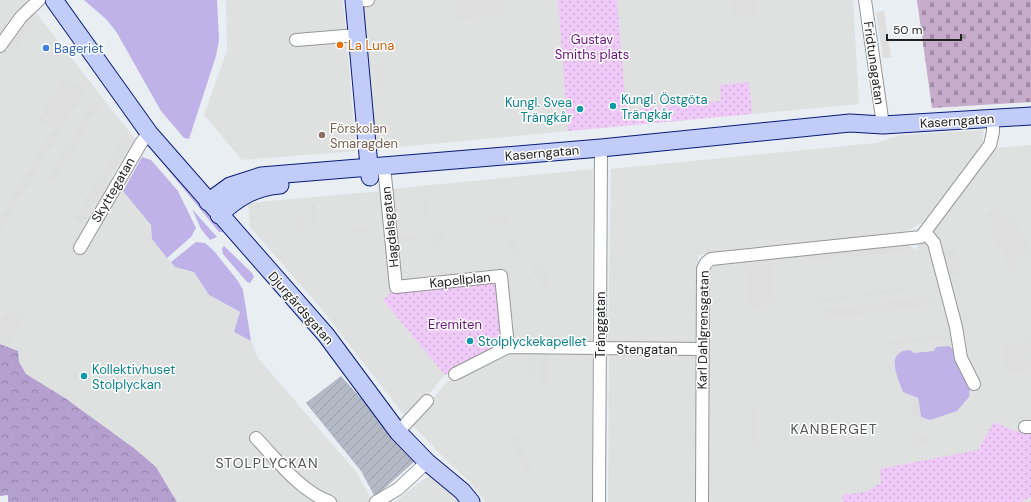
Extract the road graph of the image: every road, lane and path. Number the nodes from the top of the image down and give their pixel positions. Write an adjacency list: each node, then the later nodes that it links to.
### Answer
1 (39, 0): 7 (street)
2 (42, 0): 9 (main road, Djurgårdsgatan)
3 (54, 0): 9 (main road, Djurgårdsgatan)
4 (358, 0): 6 (main road)
5 (865, 0): 12 (street, Fridtunagatan)
6 (357, 35): 8 (street); 15 (main road)
7 (2, 40)
8 (296, 40)
9 (132, 112): 13 (main road, Djurgårdsgatan)
10 (1031, 116): 11 (main road, Kaserngatan)
11 (993, 118): 12 (main road, Kaserngatan); 17 (street)
12 (883, 125): 14 (main road, Kaserngatan)
13 (149, 134): 16 (main road, Djurgårdsgatan); 18 (street, Skyttegatan)
14 (601, 152): 15 (main road, Kaserngatan); 21 (street, Tränggatan)
15 (377, 172): 16 (main road, Kaserngatan); 19 (street, Hagdalsgatan)
16 (213, 208): 26 (main road, Djurgårdsgatan)
17 (925, 232): 22 (street, Karl Dahlgrensgatan); 24 (street)
18 (80, 248)
19 (396, 287): 20 (street, Kapellplan)
20 (508, 347): 21 (street, Stengatan); 23 (street, Stengatan)
21 (600, 348): 22 (street, Stengatan); 32 (street, Tränggatan)
22 (702, 349): 33 (street, Karl Dahlgrensgatan)
23 (455, 374)
24 (974, 384)
25 (427, 401): 26 (street)
26 (398, 432): 28 (main road, Djurgårdsgatan)
27 (256, 438): 29 (street)
28 (428, 462): 30 (street); 31 (main road, Djurgårdsgatan)
29 (330, 502)
30 (376, 502)
31 (471, 502)
32 (599, 502)
33 (702, 502)

